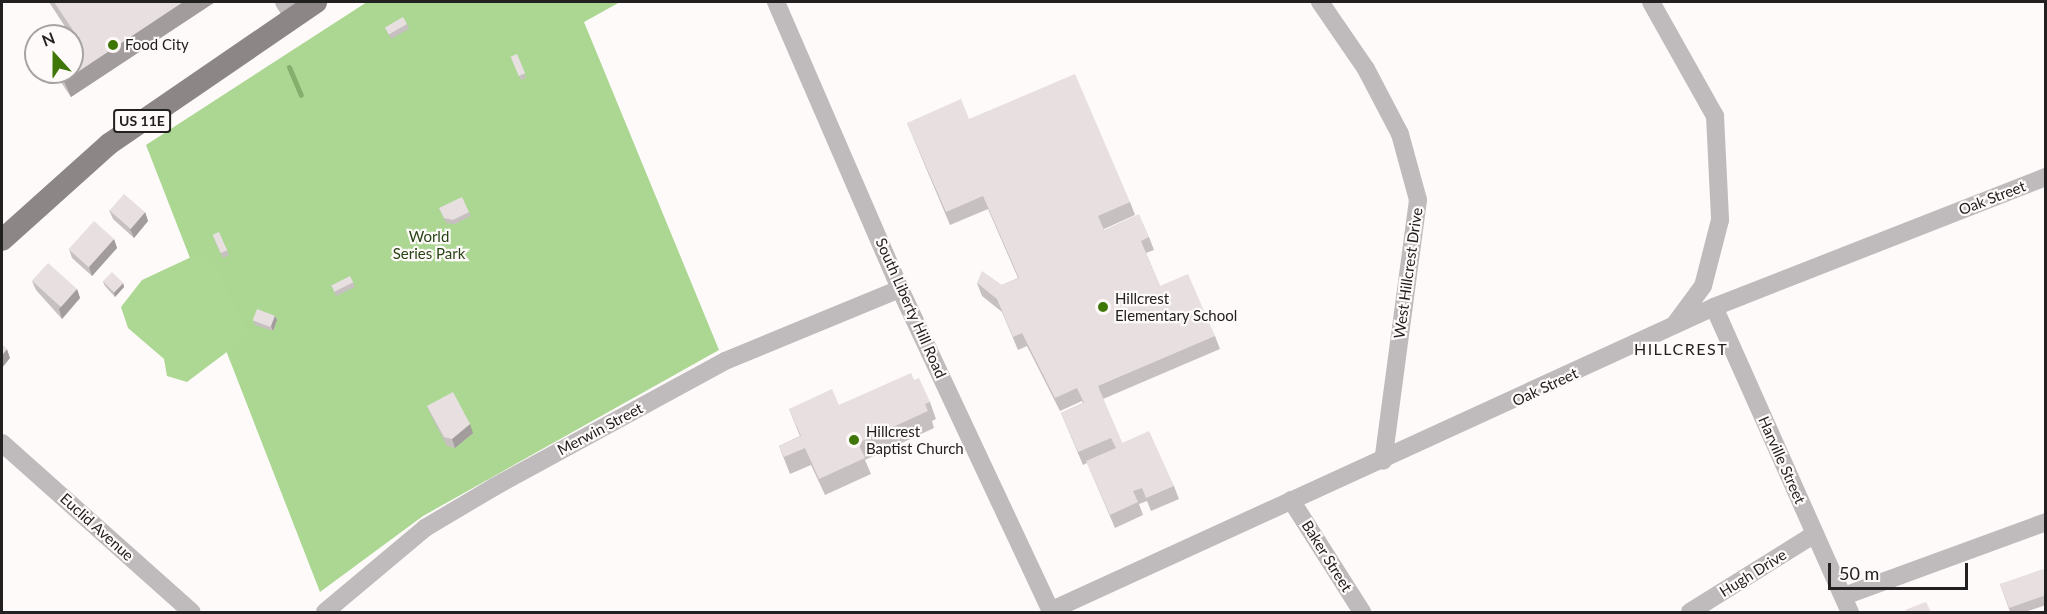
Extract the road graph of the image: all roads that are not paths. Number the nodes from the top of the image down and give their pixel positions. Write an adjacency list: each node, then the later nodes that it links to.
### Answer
1 (316, 2): 5 (main road, US 11E)
2 (776, 2): 8 (street, South Liberty Hill Road)
3 (1320, 2): 12 (street, West Hillcrest Drive)
4 (1651, 2): 10 (street)
5 (289, 9): 7 (main road, US 11E)
6 (2046, 177): 9 (street, Oak Street)
7 (2, 240)
8 (900, 288): 18 (street, Merwin Street); 19 (street, South Liberty Hill Road)
9 (1714, 307): 10 (street, Oak Street); 15 (street, Harville Street)
10 (1674, 325): 12 (street, Oak Street)
11 (2, 442): 17 (street, Euclid Avenue)
12 (1383, 461): 13 (street, Oak Street)
13 (1291, 500): 19 (street, Oak Street); 20 (street, Baker Street)
14 (2046, 522): 16 (street)
15 (1815, 534): 16 (street, Harville Street); 21 (street, Hugh Drive)
16 (1847, 604)
17 (192, 612)
18 (324, 612)
19 (1051, 612)
20 (1362, 612)
21 (1690, 612)

